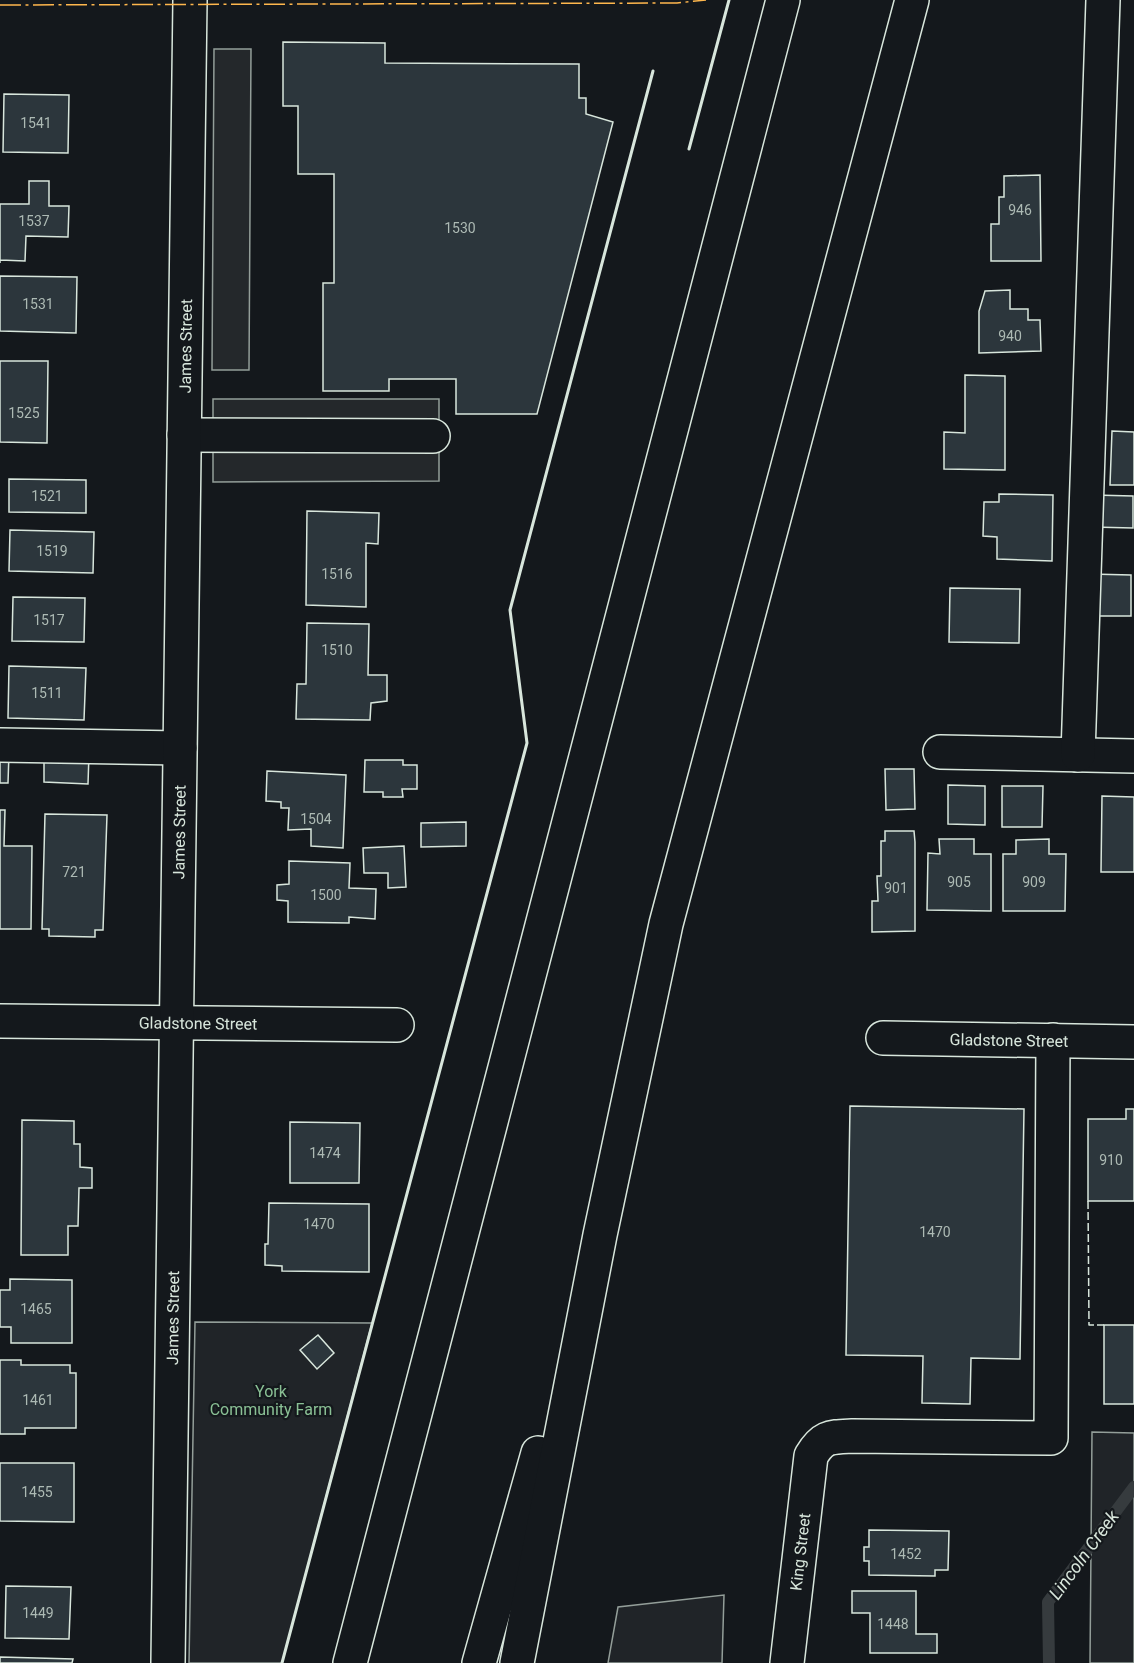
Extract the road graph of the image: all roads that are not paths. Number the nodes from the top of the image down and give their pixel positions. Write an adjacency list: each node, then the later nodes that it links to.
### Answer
1 (190, 0): 5 (main road, James Street)
2 (783, 0): 20 (main road)
3 (912, 0): 18 (main road)
4 (1103, 0): 10 (main road)
5 (184, 435): 6 (main road); 8 (main road, James Street)
6 (433, 436)
7 (0, 745): 8 (main road)
8 (180, 748): 13 (main road, James Street)
9 (940, 752): 10 (main road)
10 (1078, 755): 11 (main road)
11 (1134, 756)
12 (0, 1021): 13 (main road, Gladstone Street)
13 (177, 1023): 14 (main road, Gladstone Street); 19 (main road, James Street)
14 (397, 1025)
15 (883, 1038): 16 (main road, Gladstone Street)
16 (1053, 1040): 17 (main road, Gladstone Street); 23 (main road, King Street)
17 (1134, 1042)
18 (600, 1235): 21 (main road); 22 (main road)
19 (168, 1663)
20 (350, 1663)
21 (479, 1663)
22 (517, 1663)
23 (787, 1663)

